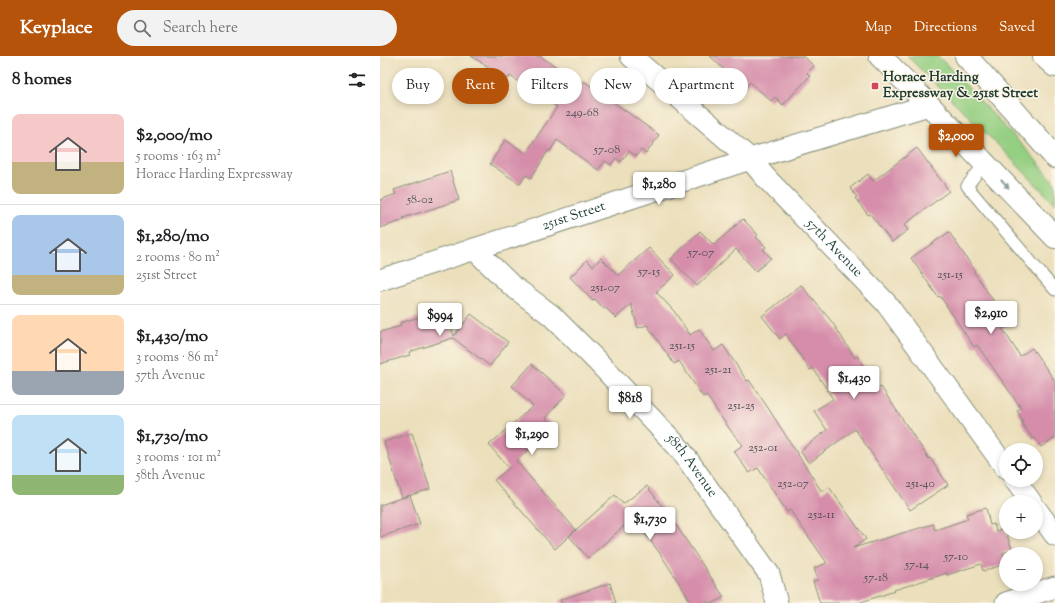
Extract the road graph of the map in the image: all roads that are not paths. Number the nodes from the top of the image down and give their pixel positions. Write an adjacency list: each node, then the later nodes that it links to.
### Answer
1 (631, 56): 10 (street, 57th Avenue)
2 (880, 56): 7 (main road)
3 (966, 56): 9 (main road)
4 (974, 56): 8 (main road)
5 (1044, 56): 6 (main road)
6 (1055, 66)
7 (929, 104): 10 (street, 251st Street); 11 (main road)
8 (1055, 134)
9 (1055, 157)
10 (750, 159): 13 (street, 251st Street); 16 (street, 57th Avenue)
11 (985, 163): 12 (main road, one-way to 12); 15 (lane)
12 (1055, 237)
13 (474, 249): 14 (street, 251st Street); 20 (street, 58th Avenue)
14 (380, 280)
15 (1055, 290)
16 (999, 458)
17 (1043, 519): 18 (street)
18 (1055, 535)
19 (1055, 587): 21 (street)
20 (777, 603)
21 (1006, 603)

